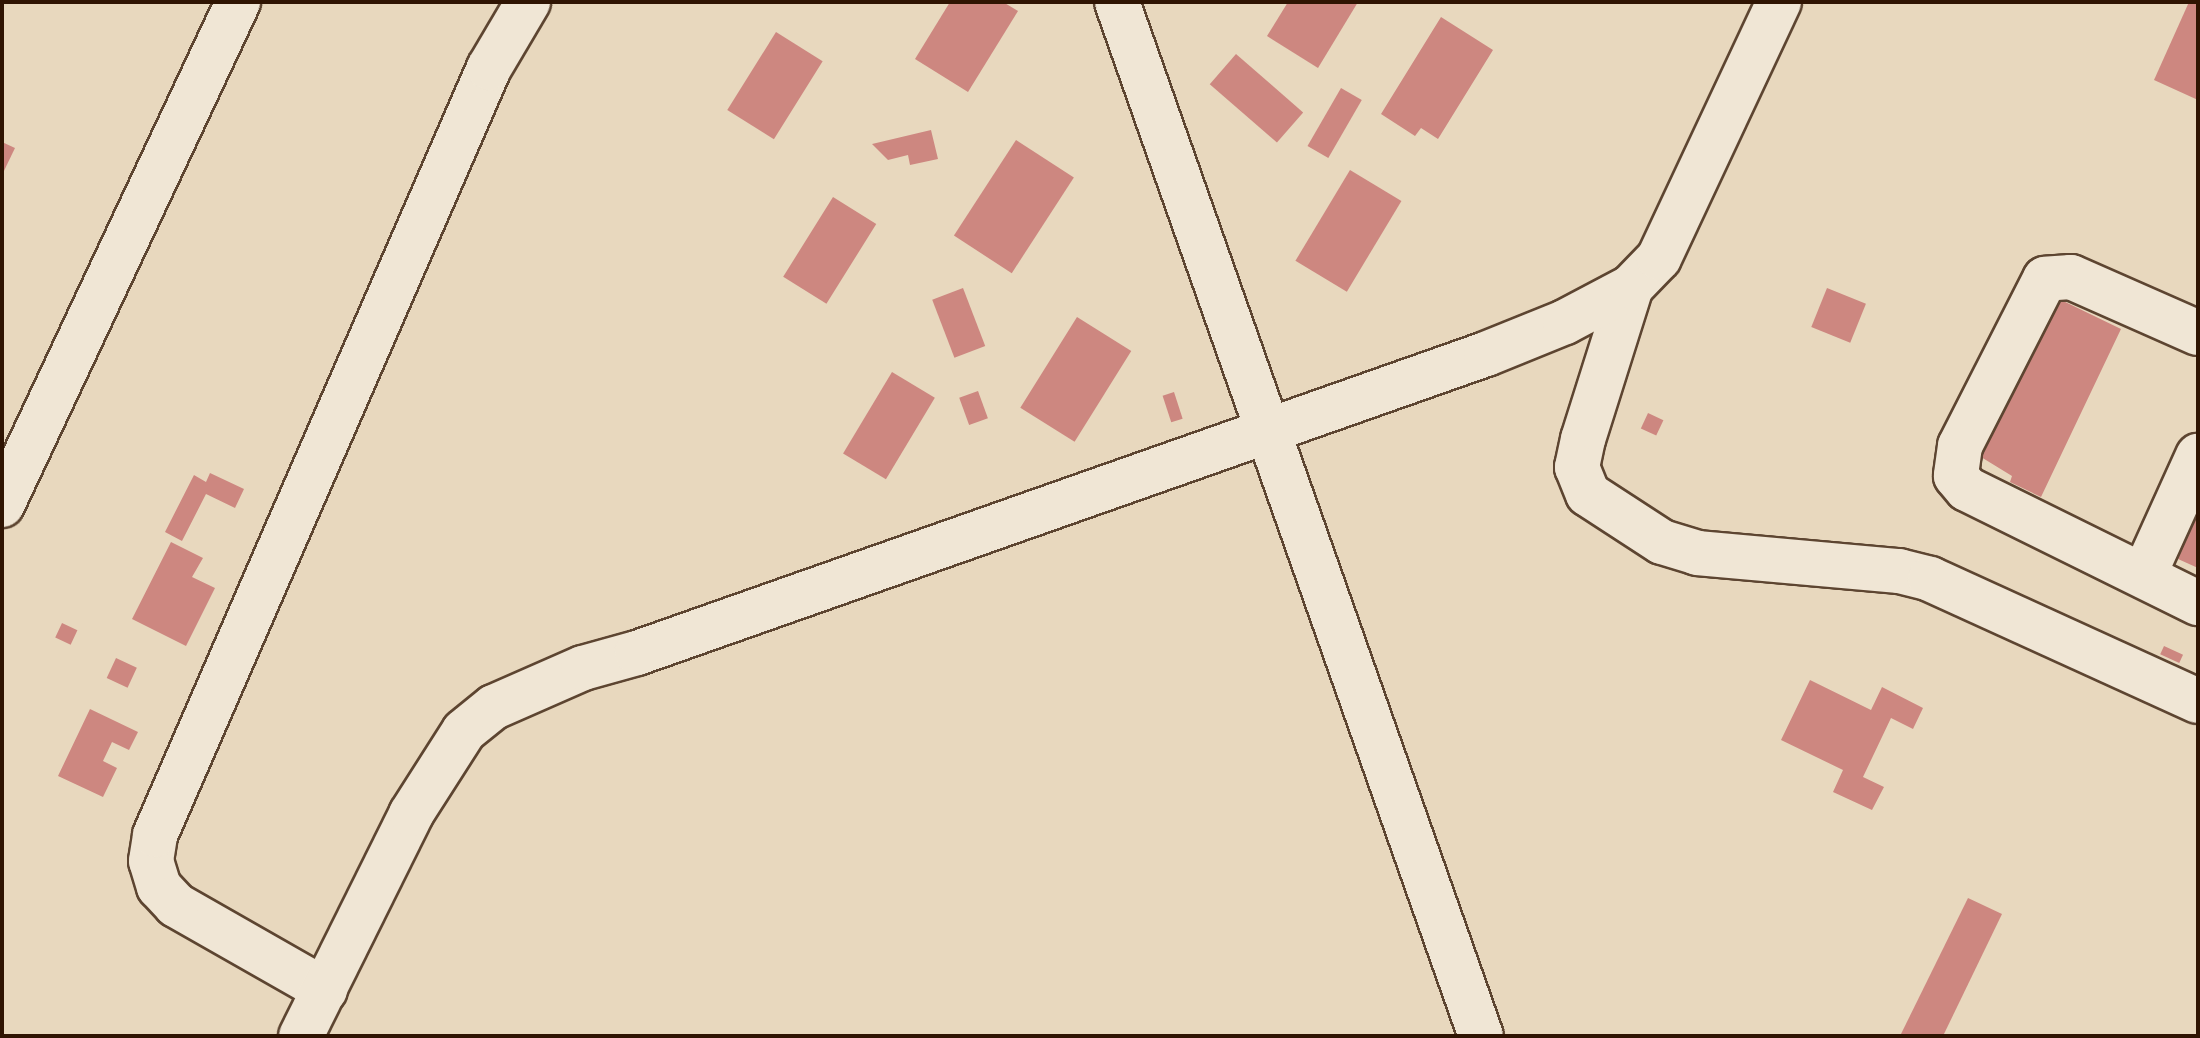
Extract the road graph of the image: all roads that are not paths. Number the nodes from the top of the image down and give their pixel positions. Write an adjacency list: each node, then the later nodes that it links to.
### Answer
1 (238, 2): 9 (street)
2 (528, 2): 13 (street)
3 (1117, 2): 7 (street)
4 (1779, 2): 5 (street)
5 (1631, 287): 7 (street); 12 (street)
6 (2198, 333): 10 (street)
7 (1266, 433): 13 (street); 15 (street)
8 (2198, 456): 10 (street)
9 (2, 505)
10 (2144, 575): 11 (street)
11 (2198, 603)
12 (2198, 701)
13 (325, 990): 14 (street)
14 (301, 1036)
15 (1481, 1036)

